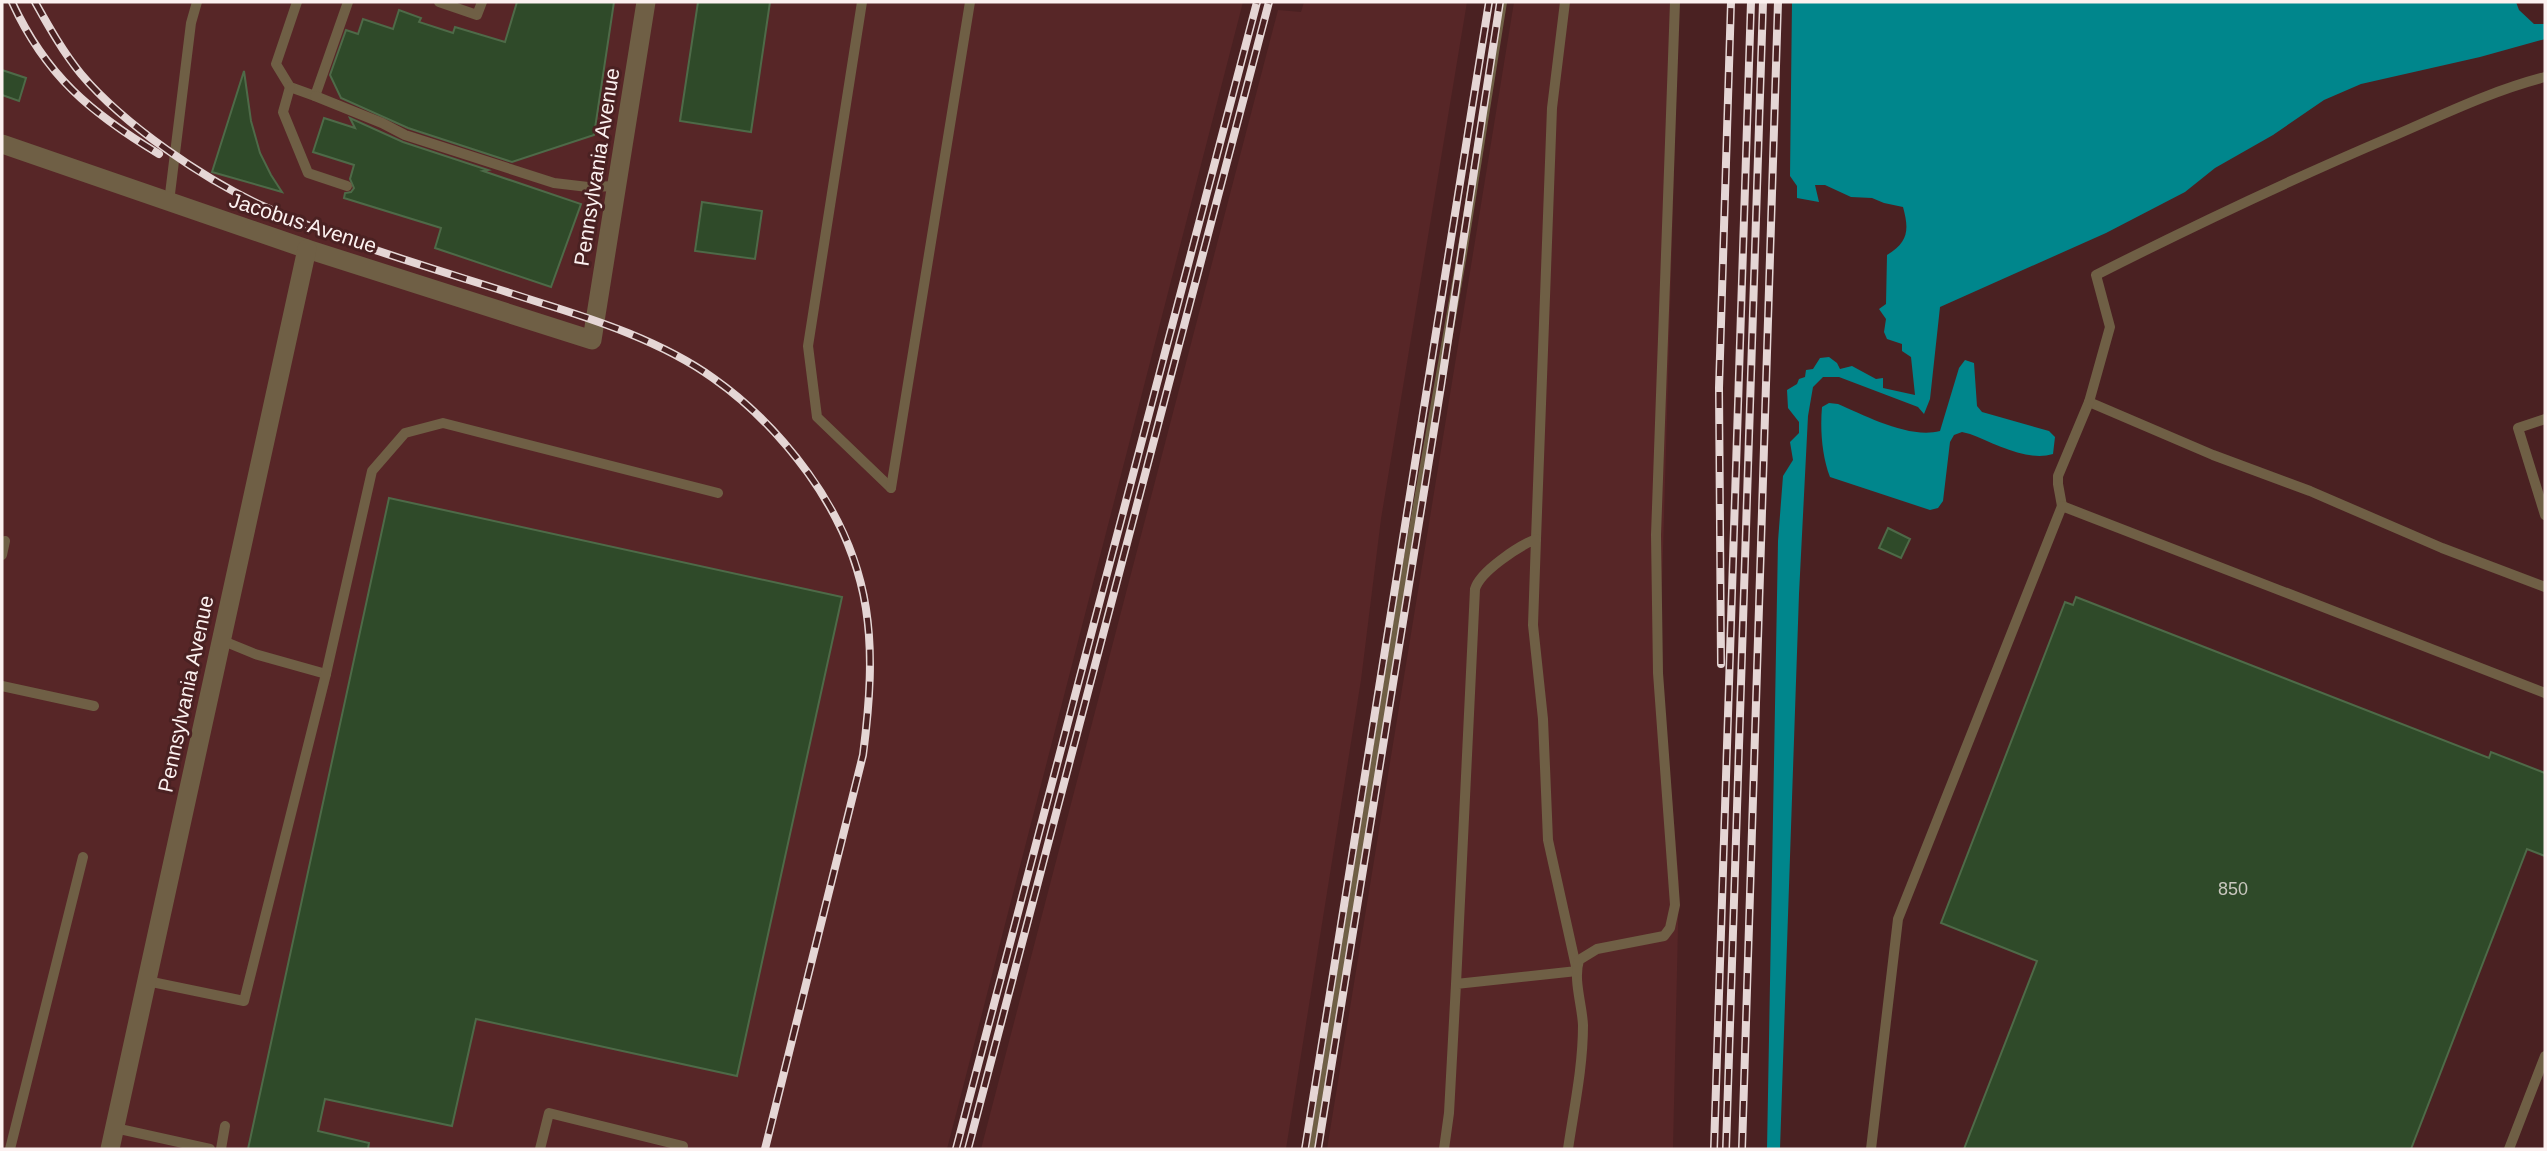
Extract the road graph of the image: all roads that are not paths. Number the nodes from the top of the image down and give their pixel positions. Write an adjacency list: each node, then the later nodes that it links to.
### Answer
1 (197, 2): 18 (lane)
2 (297, 2): 13 (lane)
3 (348, 2): 14 (lane)
4 (439, 2): 5 (lane)
5 (482, 2)
6 (646, 2): 17 (street, Pennsylvania Avenue)
7 (862, 2): 8 (lane)
8 (970, 2)
9 (1502, 2): 48 (lane)
10 (1565, 2): 26 (lane)
11 (1675, 2): 36 (lane)
12 (2545, 79): 21 (lane)
13 (290, 87): 14 (lane); 16 (lane)
14 (315, 96): 17 (lane)
15 (2, 144): 18 (street, Jacobus Avenue)
16 (347, 186)
17 (617, 186): 20 (street, Pennsylvania Avenue)
18 (169, 202): 19 (street, Jacobus Avenue)
19 (307, 249): 20 (street, Jacobus Avenue); 30 (street, Pennsylvania Avenue)
20 (592, 340)
21 (2089, 402): 24 (lane); 29 (lane)
22 (2545, 419): 25 (lane)
23 (718, 492): 31 (lane)
24 (2062, 506): 33 (lane); 51 (lane)
25 (2545, 515)
26 (1536, 539): 36 (lane); 38 (lane)
27 (5, 541): 28 (lane)
28 (2, 555)
29 (2545, 587)
30 (221, 640): 31 (lane); 37 (street, Pennsylvania Avenue)
31 (326, 674): 37 (lane)
32 (2, 686): 34 (lane)
33 (2545, 693)
34 (94, 706)
35 (83, 857): 42 (lane)
36 (1577, 971): 38 (lane); 50 (lane)
37 (147, 981): 41 (street, Pennsylvania Avenue)
38 (1455, 984): 49 (lane)
39 (2545, 1056): 52 (lane)
40 (226, 1126): 45 (lane)
41 (115, 1128): 43 (street, Pennsylvania Avenue); 44 (lane)
42 (9, 1149)
43 (110, 1149)
44 (210, 1149)
45 (221, 1149)
46 (540, 1149): 47 (lane)
47 (682, 1149)
48 (1314, 1149)
49 (1444, 1149)
50 (1568, 1149)
51 (1871, 1149)
52 (2509, 1149)

